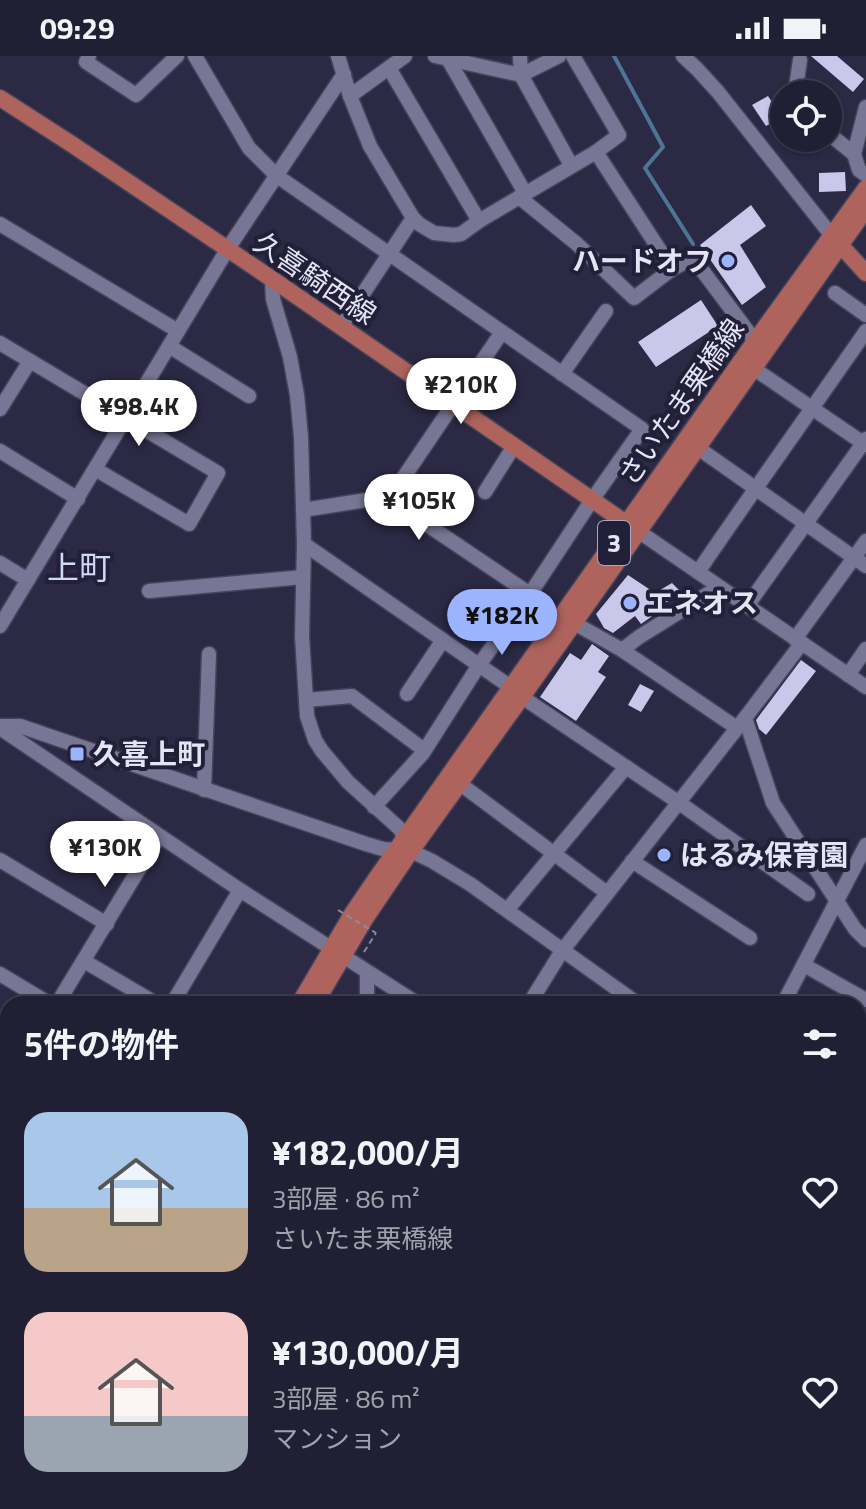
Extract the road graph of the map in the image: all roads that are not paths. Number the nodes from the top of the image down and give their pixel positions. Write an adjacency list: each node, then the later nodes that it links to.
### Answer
1 (89, 56): 2 (street)
2 (177, 56)
3 (195, 56): 24 (street)
4 (338, 56): 13 (street)
5 (405, 56): 12 (street)
6 (520, 56): 14 (street)
7 (559, 56): 14 (street)
8 (573, 56): 20 (street)
9 (683, 56): 31 (street)
10 (441, 57): 14 (street); 26 (street)
11 (800, 60): 15 (street)
12 (389, 68): 16 (street); 29 (street)
13 (344, 74): 16 (street); 24 (street)
14 (521, 75): 22 (street)
15 (797, 80)
16 (350, 96): 28 (street)
17 (0, 98): 32 (main road, 久喜騎西線)
18 (866, 107): 21 (street)
19 (842, 144): 21 (street)
20 (596, 152): 22 (street); 34 (street)
21 (854, 154): 23 (street)
22 (571, 165): 26 (street)
23 (866, 175)
24 (277, 176): 32 (street); 33 (street)
25 (866, 188): 31 (main road, さいたま栗橋線 / 3)
26 (522, 195): 29 (street); 34 (street)
27 (866, 209): 31 (main road, さいたま栗橋線 / 3)
28 (413, 218): 29 (street); 33 (street)
29 (479, 221)
30 (0, 224): 41 (street)
31 (836, 240): 35 (main road); 44 (main road, さいたま栗橋線 / 3); 48 (main road, さいたま栗橋線 / 3)
32 (227, 250): 36 (main road, 久喜騎西線); 41 (street)
33 (390, 255): 40 (street); 43 (street)
34 (672, 269): 44 (street)
35 (866, 273)
36 (272, 279): 40 (main road, 久喜騎西線); 65 (street)
37 (835, 293): 39 (street)
38 (606, 311): 49 (street)
39 (866, 315)
40 (341, 327): 51 (main road, 久喜騎西線)
41 (178, 331): 46 (street)
42 (866, 331): 53 (street)
43 (502, 332): 49 (street); 51 (street)
44 (755, 341): 48 (street); 67 (main road, さいたま栗橋線 / 3)
45 (0, 343): 47 (street)
46 (169, 346): 50 (street); 54 (street)
47 (30, 361): 52 (street); 54 (street)
48 (753, 368): 53 (street); 57 (main road, さいたま栗橋線 / 3)
49 (562, 374): 64 (street)
50 (249, 396)
51 (453, 404): 56 (main road, 久喜騎西線); 63 (street)
52 (0, 409)
53 (813, 409): 55 (street); 60 (street)
54 (126, 417): 59 (street); 59 (street)
55 (865, 443): 66 (street)
56 (514, 446): 61 (street); 64 (main road, 久喜騎西線)
57 (698, 448): 60 (street); 67 (main road, さいたま栗橋線 / 3)
58 (0, 451): 62 (street)
59 (95, 469): 62 (street)
60 (755, 488): 66 (street); 72 (street)
61 (485, 492)
62 (78, 499): 74 (street)
63 (389, 499): 65 (street); 77 (street)
64 (592, 500): 67 (main road, 久喜騎西線); 77 (street)
65 (303, 510): 69 (street)
66 (806, 523): 70 (street); 78 (street)
67 (633, 528): 72 (street); 79 (main road, さいたま栗橋線 / 3); 89 (main road, さいたま栗橋線 / 3)
68 (866, 541): 70 (street)
69 (304, 544): 73 (street); 81 (street)
70 (860, 562): 82 (street)
71 (0, 563): 74 (street)
72 (698, 572): 75 (street)
73 (303, 577): 76 (street); 91 (street)
74 (28, 580): 80 (street)
75 (719, 587): 78 (street); 84 (street)
76 (149, 591)
77 (530, 594): 86 (street)
78 (747, 606): 82 (street)
79 (574, 623): 84 (street); 89 (main road, さいたま栗橋線 / 3)
80 (0, 626)
81 (443, 640): 86 (street); 90 (street)
82 (798, 641): 87 (street); 92 (street)
83 (866, 649): 87 (street)
84 (622, 650): 92 (street)
85 (209, 654): 97 (street)
86 (479, 665): 89 (street); 94 (street)
87 (848, 675): 88 (street)
88 (866, 687)
89 (517, 692): 95 (street); 96 (main road, さいたま栗橋線 / 3); 102 (main road, さいたま栗橋線 / 3)
90 (407, 694)
91 (306, 700): 94 (street); 99 (street)
92 (741, 723): 98 (street); 109 (street)
93 (0, 727): 97 (street); 100 (street)
94 (424, 750): 99 (street)
95 (626, 767): 98 (street); 103 (street)
96 (459, 783): 102 (main road, さいたま栗橋線 / 3); 103 (street)
97 (204, 790): 102 (street)
98 (678, 802): 105 (street); 108 (street)
99 (374, 807): 102 (street)
100 (159, 836): 106 (street); 111 (street)
101 (866, 845): 109 (street)
102 (404, 847): 110 (street); 115 (main road, さいたま栗橋線 / 3)
103 (553, 853): 107 (street); 110 (street)
104 (0, 860): 111 (street)
105 (632, 861): 107 (street); 112 (street)
106 (240, 890): 115 (street); 123 (street)
107 (607, 893): 114 (street)
108 (808, 894)
109 (838, 901): 113 (street); 117 (street)
110 (507, 910): 114 (street)
111 (107, 924): 116 (street)
112 (750, 938)
113 (866, 940)
114 (562, 951): 128 (street); 129 (street)
115 (337, 952): 118 (street); 124 (main road, さいたま栗橋線 / 3); 125 (main road, さいたま栗橋線 / 3)
116 (84, 961): 121 (street); 122 (street)
117 (804, 965): 130 (street); 131 (street)
118 (367, 972): 126 (street); 127 (street)
119 (0, 974): 120 (street)
120 (37, 996)
121 (62, 996)
122 (143, 996)
123 (177, 996)
124 (305, 996)
125 (318, 996)
126 (367, 996)
127 (405, 996)
128 (534, 996)
129 (627, 996)
130 (787, 996)
131 (859, 996)

